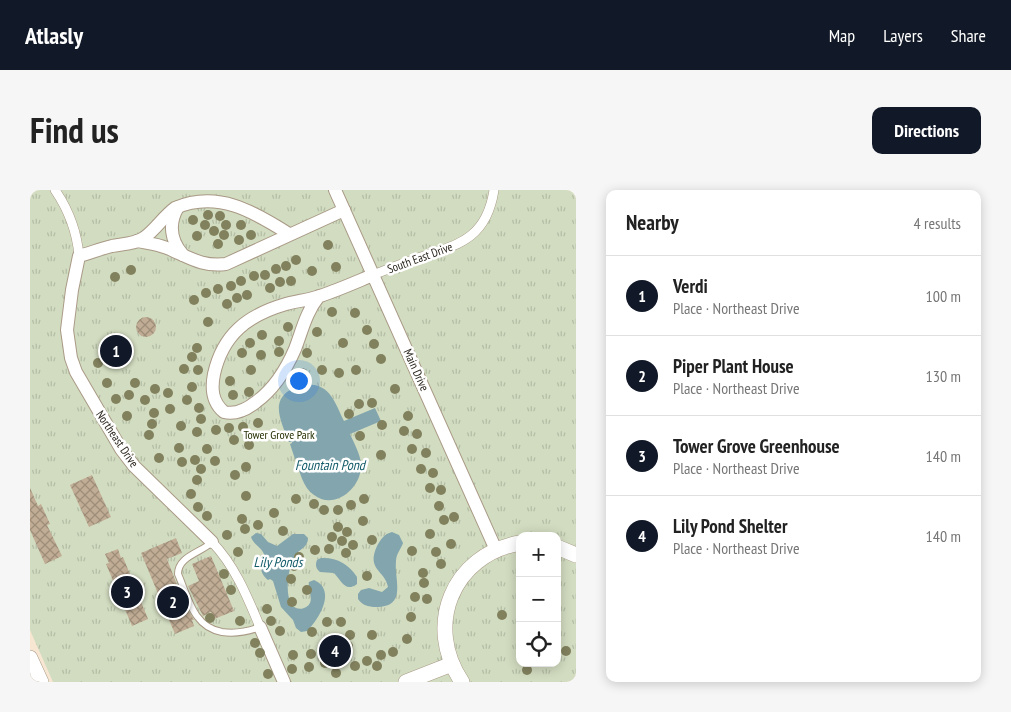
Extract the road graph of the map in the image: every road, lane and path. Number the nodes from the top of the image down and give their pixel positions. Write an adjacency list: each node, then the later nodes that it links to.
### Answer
1 (55, 190): 8 (street, Northeast Drive)
2 (335, 190): 5 (street, Main Drive)
3 (494, 190): 10 (street, South East Drive)
4 (180, 206): 6 (street); 7 (street); 9 (street)
5 (344, 210): 6 (street); 10 (street, Main Drive)
6 (290, 234): 9 (street)
7 (137, 241): 8 (street); 9 (street)
8 (79, 256): 12 (street, Northeast Drive)
9 (184, 256)
10 (373, 275): 11 (street, South East Drive); 15 (street, Main Drive)
11 (319, 296): 11 (street, South East Drive)
12 (212, 542): 17 (street, Northeast Drive); 17 (lane)
13 (516, 544): 15 (street)
14 (561, 549): 16 (street)
15 (496, 550): 19 (street)
16 (576, 555)
17 (260, 627): 21 (street, Northeast Drive)
18 (30, 658): 20 (street)
19 (452, 664): 22 (street); 23 (street)
20 (41, 682)
21 (284, 682)
22 (406, 682)
23 (462, 682)

